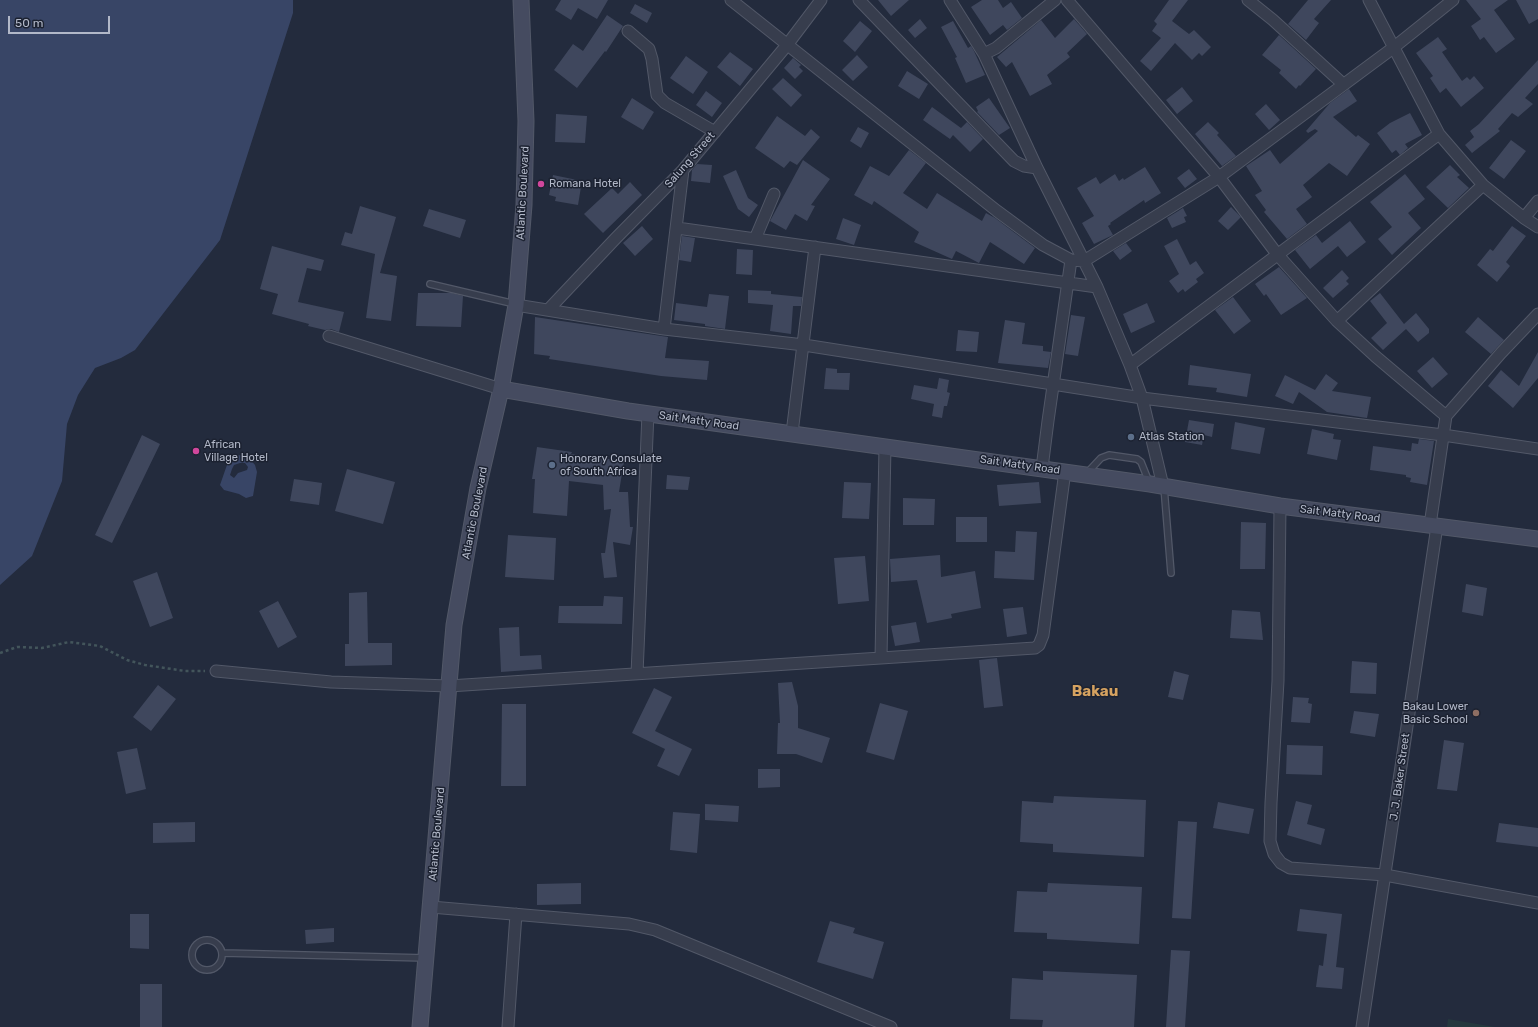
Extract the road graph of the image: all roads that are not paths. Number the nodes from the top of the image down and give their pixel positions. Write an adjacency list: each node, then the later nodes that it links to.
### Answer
1 (521, 0): 35 (street, Atlantic Boulevard)
2 (731, 0): 12 (street)
3 (820, 0): 12 (street, Salung Street)
4 (859, 0): 18 (street)
5 (950, 0): 14 (street)
6 (1055, 0): 14 (street)
7 (1067, 0): 20 (street)
8 (1248, 0): 15 (street)
9 (1369, 0): 13 (street)
10 (1453, 0): 13 (street)
11 (628, 31): 16 (street)
12 (787, 45): 16 (street, Salung Street); 30 (street)
13 (1393, 48): 15 (street); 17 (street)
14 (984, 54): 18 (street)
15 (1343, 84): 20 (street)
16 (715, 132): 19 (street, Salung Street)
17 (1439, 134): 21 (street); 29 (street)
18 (1037, 168): 31 (street)
19 (683, 170): 26 (street); 36 (street, Salung Street)
20 (1219, 177): 29 (street); 31 (street)
21 (1483, 185): 24 (street); 38 (street)
22 (774, 194): 27 (street)
23 (1538, 201): 24 (street)
24 (1524, 218): 25 (street)
25 (1538, 227)
26 (677, 228): 27 (street); 39 (street)
27 (755, 239): 28 (street)
28 (815, 247): 32 (street); 41 (street)
29 (1277, 254): 38 (street); 42 (street)
30 (1071, 260): 31 (street); 32 (street)
31 (1084, 261): 34 (street)
32 (1068, 283): 34 (street); 43 (street)
33 (430, 284): 35 (lane)
34 (1097, 287): 42 (street)
35 (516, 305): 36 (street); 44 (street, Atlantic Boulevard)
36 (548, 310): 39 (street)
37 (1538, 314): 47 (street)
38 (1336, 321): 47 (street)
39 (664, 329): 41 (street)
40 (328, 336): 44 (street)
41 (804, 345): 43 (street); 48 (street)
42 (1130, 365): 45 (street)
43 (1054, 384): 45 (street); 52 (street)
44 (502, 389): 46 (street, Sait Matty Road); 63 (street, Atlantic Boulevard)
45 (1142, 398): 49 (street); 55 (street)
46 (648, 414): 48 (street, Sait Matty Road); 62 (street)
47 (1446, 416): 49 (street, J. J. Baker Street)
48 (792, 434): 50 (street, Sait Matty Road)
49 (1443, 435): 51 (street); 57 (street, J. J. Baker Street)
50 (885, 446): 52 (street, Sait Matty Road); 60 (street)
51 (1538, 449)
52 (1042, 468): 53 (street, Sait Matty Road)
53 (1065, 472): 54 (street, Sait Matty Road); 60 (street)
54 (1086, 474): 55 (street, Sait Matty Road); 55 (lane)
55 (1156, 485): 56 (street, Sait Matty Road); 59 (lane)
56 (1280, 506): 57 (street, Sait Matty Road); 64 (street)
57 (1434, 526): 58 (street, Sait Matty Road); 64 (street, J. J. Baker Street)
58 (1538, 540)
59 (1171, 573)
60 (881, 658): 62 (street)
61 (216, 671): 63 (street)
62 (637, 674): 63 (street)
63 (449, 686): 66 (street, Atlantic Boulevard)
64 (1385, 875): 65 (street); 73 (street, J. J. Baker Street)
65 (1538, 903)
66 (431, 907): 67 (street); 69 (street, Atlantic Boulevard)
67 (516, 914): 71 (street); 72 (street)
68 (223, 953): 68 (lane); 69 (lane)
69 (426, 958): 70 (street, Atlantic Boulevard)
70 (420, 1027)
71 (508, 1027)
72 (891, 1027)
73 (1362, 1027)

